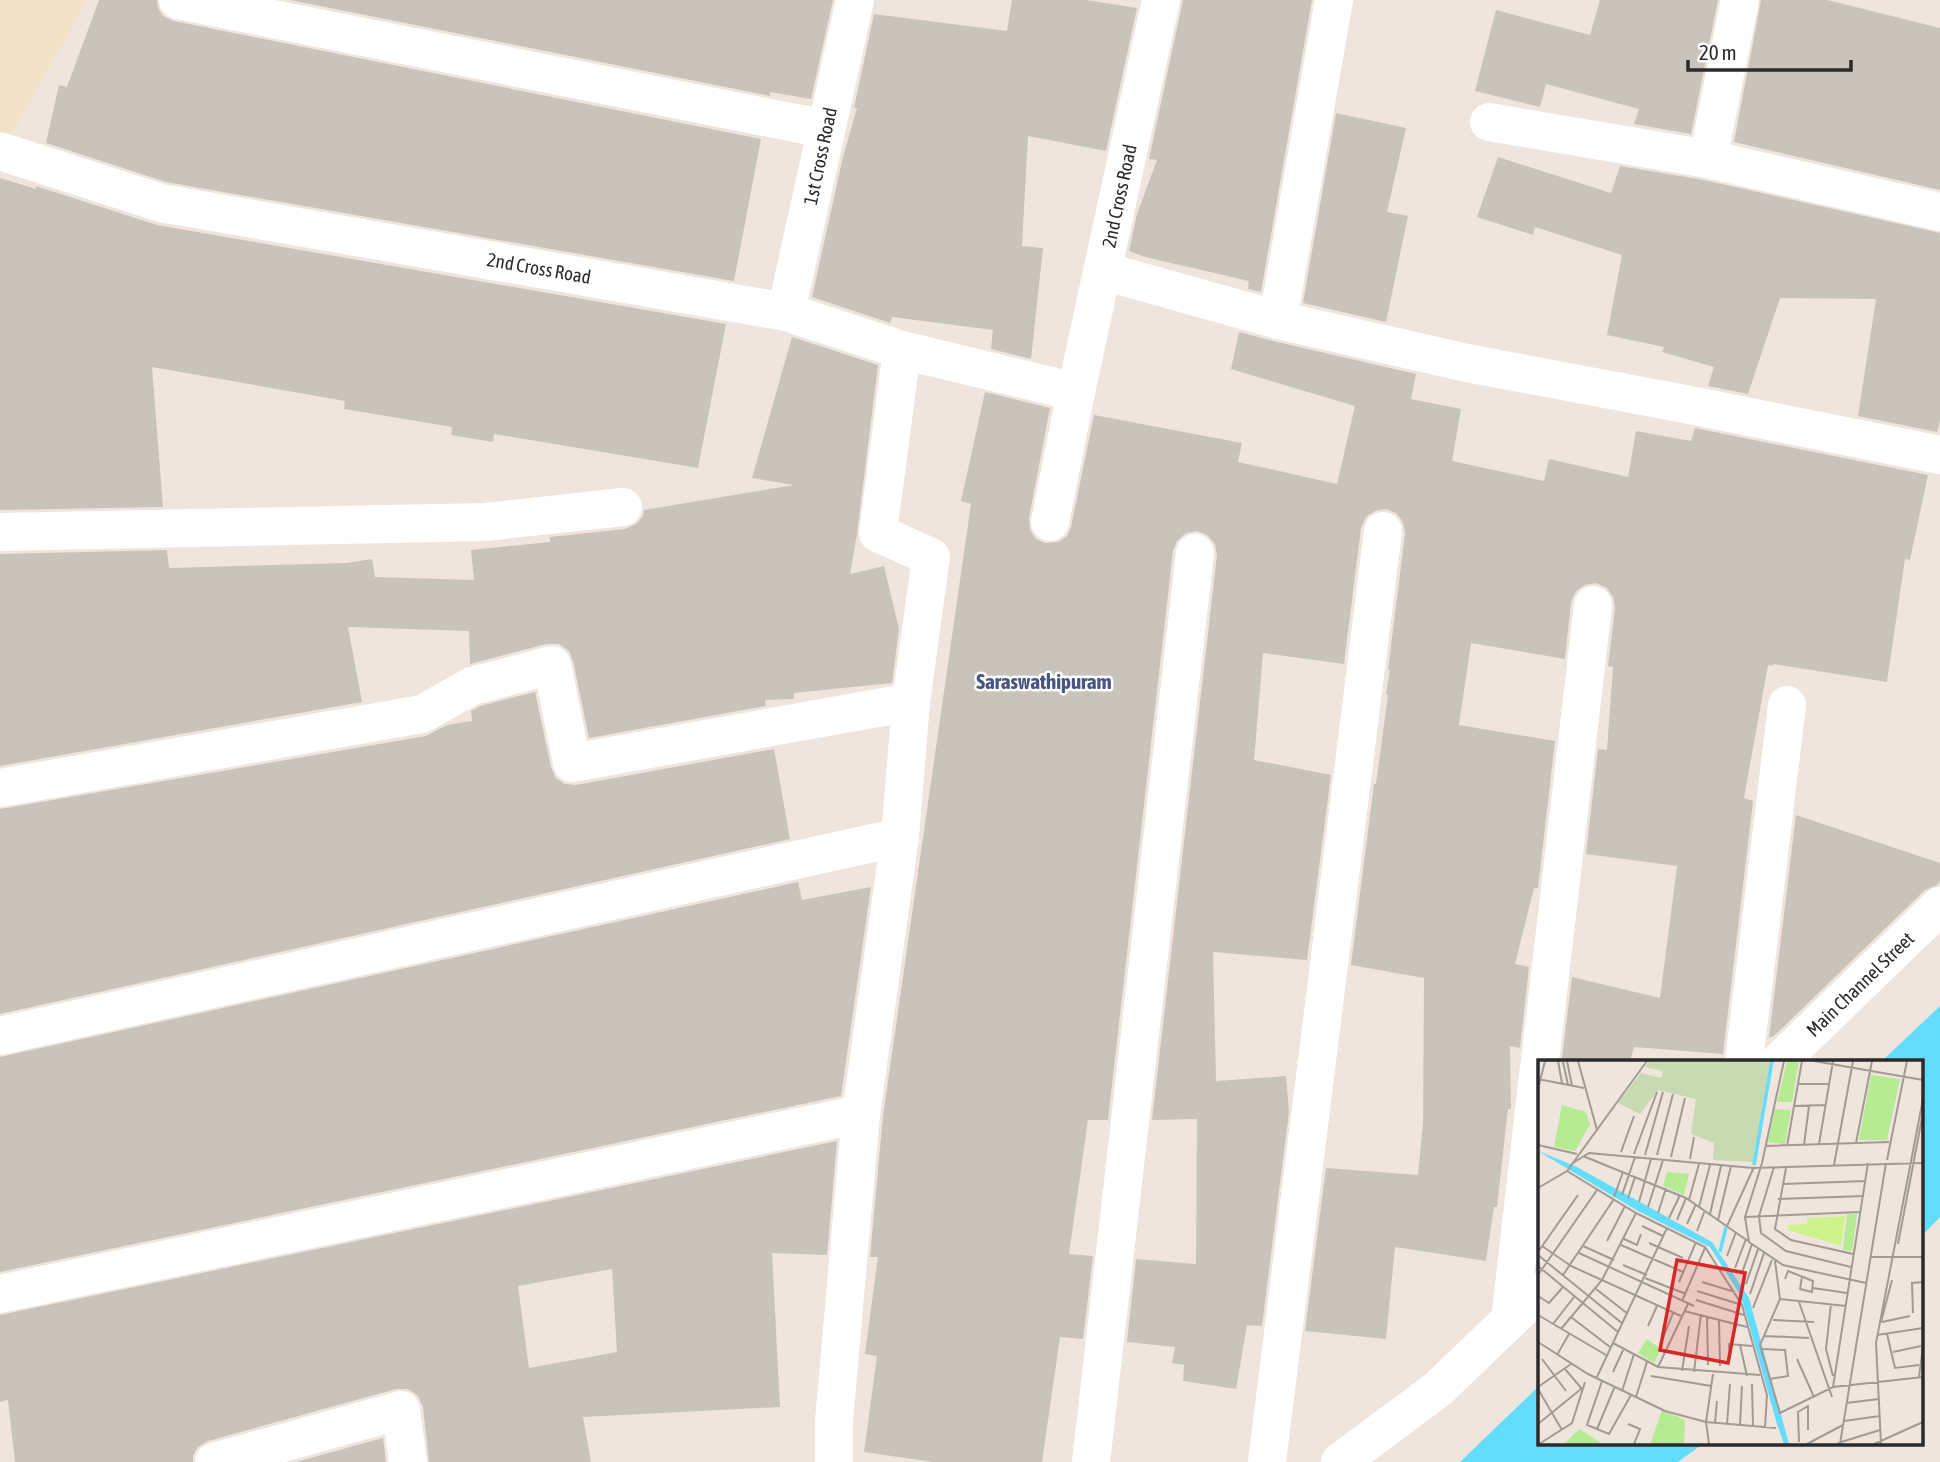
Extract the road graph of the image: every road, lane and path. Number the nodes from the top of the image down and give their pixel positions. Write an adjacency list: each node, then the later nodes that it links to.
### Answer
1 (178, 0): 6 (street)
2 (855, 0): 8 (street, 1st Cross Road)
3 (1161, 0): 12 (street, 2nd Cross Road)
4 (1334, 0): 14 (street)
5 (1740, 0): 10 (street)
6 (304, 12): 8 (street)
7 (1489, 122): 10 (street)
8 (825, 129): 13 (street, 1st Cross Road)
9 (0, 151): 13 (street, 2nd Cross Road)
10 (1707, 159): 11 (street)
11 (1940, 212)
12 (1103, 271): 14 (street); 16 (street, 2nd Cross Road)
13 (786, 312): 15 (street, 2nd Cross Road)
14 (1278, 320): 17 (street)
15 (902, 350): 16 (street, 2nd Cross Road); 24 (street)
16 (1076, 393): 19 (street, 2nd Cross Road)
17 (1940, 455)
18 (623, 508): 21 (street)
19 (1050, 522)
20 (1383, 531): 42 (street)
21 (0, 532)
22 (1195, 553): 41 (street)
23 (1593, 606): 30 (street)
24 (911, 702): 26 (street); 27 (street)
25 (1787, 705): 31 (street)
26 (0, 788)
27 (900, 838): 29 (street); 34 (street)
28 (1940, 906): 32 (street, Main Channel Street)
29 (0, 1035)
30 (1540, 1060)
31 (1744, 1060)
32 (1781, 1060)
33 (1538, 1076): 37 (street)
34 (861, 1115): 36 (street); 40 (street)
35 (1538, 1293): 37 (street)
36 (0, 1294)
37 (1510, 1320): 43 (street)
38 (215, 1462): 39 (street)
39 (408, 1462)
40 (834, 1462)
41 (1091, 1462)
42 (1268, 1462)
43 (1340, 1462)

